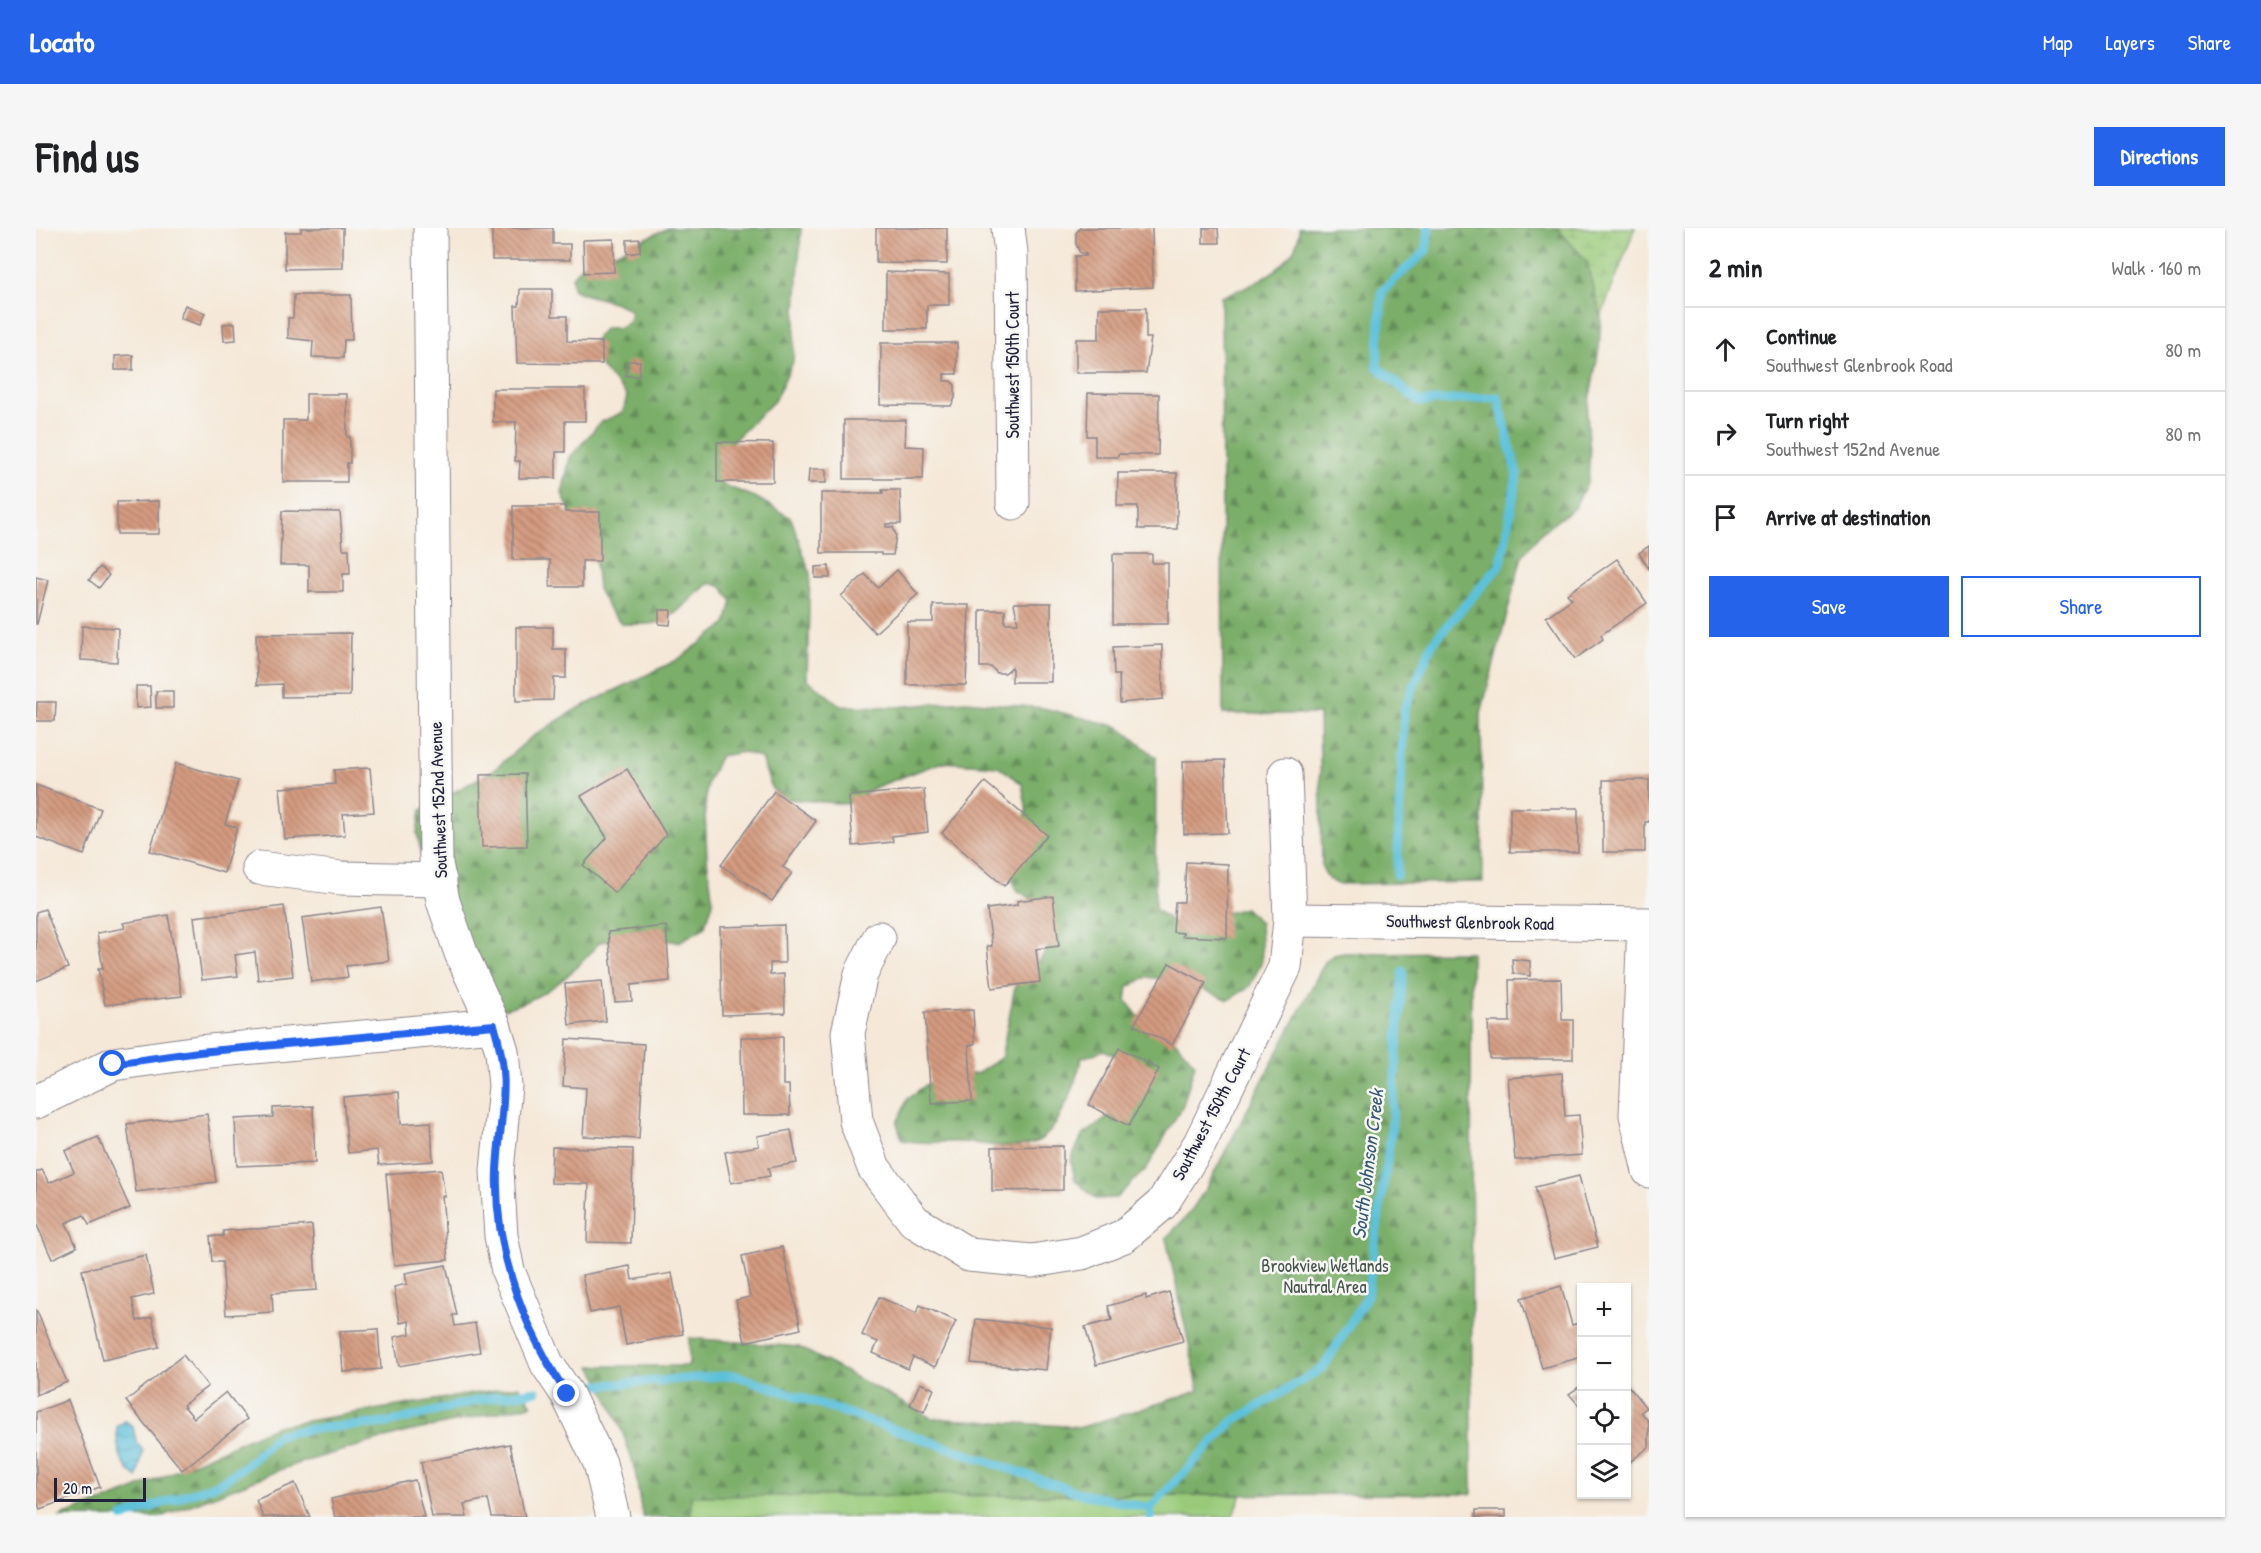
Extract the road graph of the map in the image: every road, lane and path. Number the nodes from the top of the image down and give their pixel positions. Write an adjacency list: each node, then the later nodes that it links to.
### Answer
1 (430, 228): 6 (street, Southwest 152nd Avenue)
2 (1008, 228): 3 (street, Southwest 150th Court)
3 (1014, 502)
4 (1285, 774): 7 (street, Southwest 150th Court)
5 (259, 868): 6 (street)
6 (440, 880): 10 (street, Southwest 152nd Avenue)
7 (1290, 920): 8 (street, Southwest Glenbrook Road); 9 (street, Southwest 150th Court)
8 (1647, 925): 12 (street)
9 (879, 938)
10 (494, 1025): 11 (street); 13 (street, Southwest 152nd Avenue)
11 (36, 1102)
12 (1649, 1171)
13 (613, 1517)

